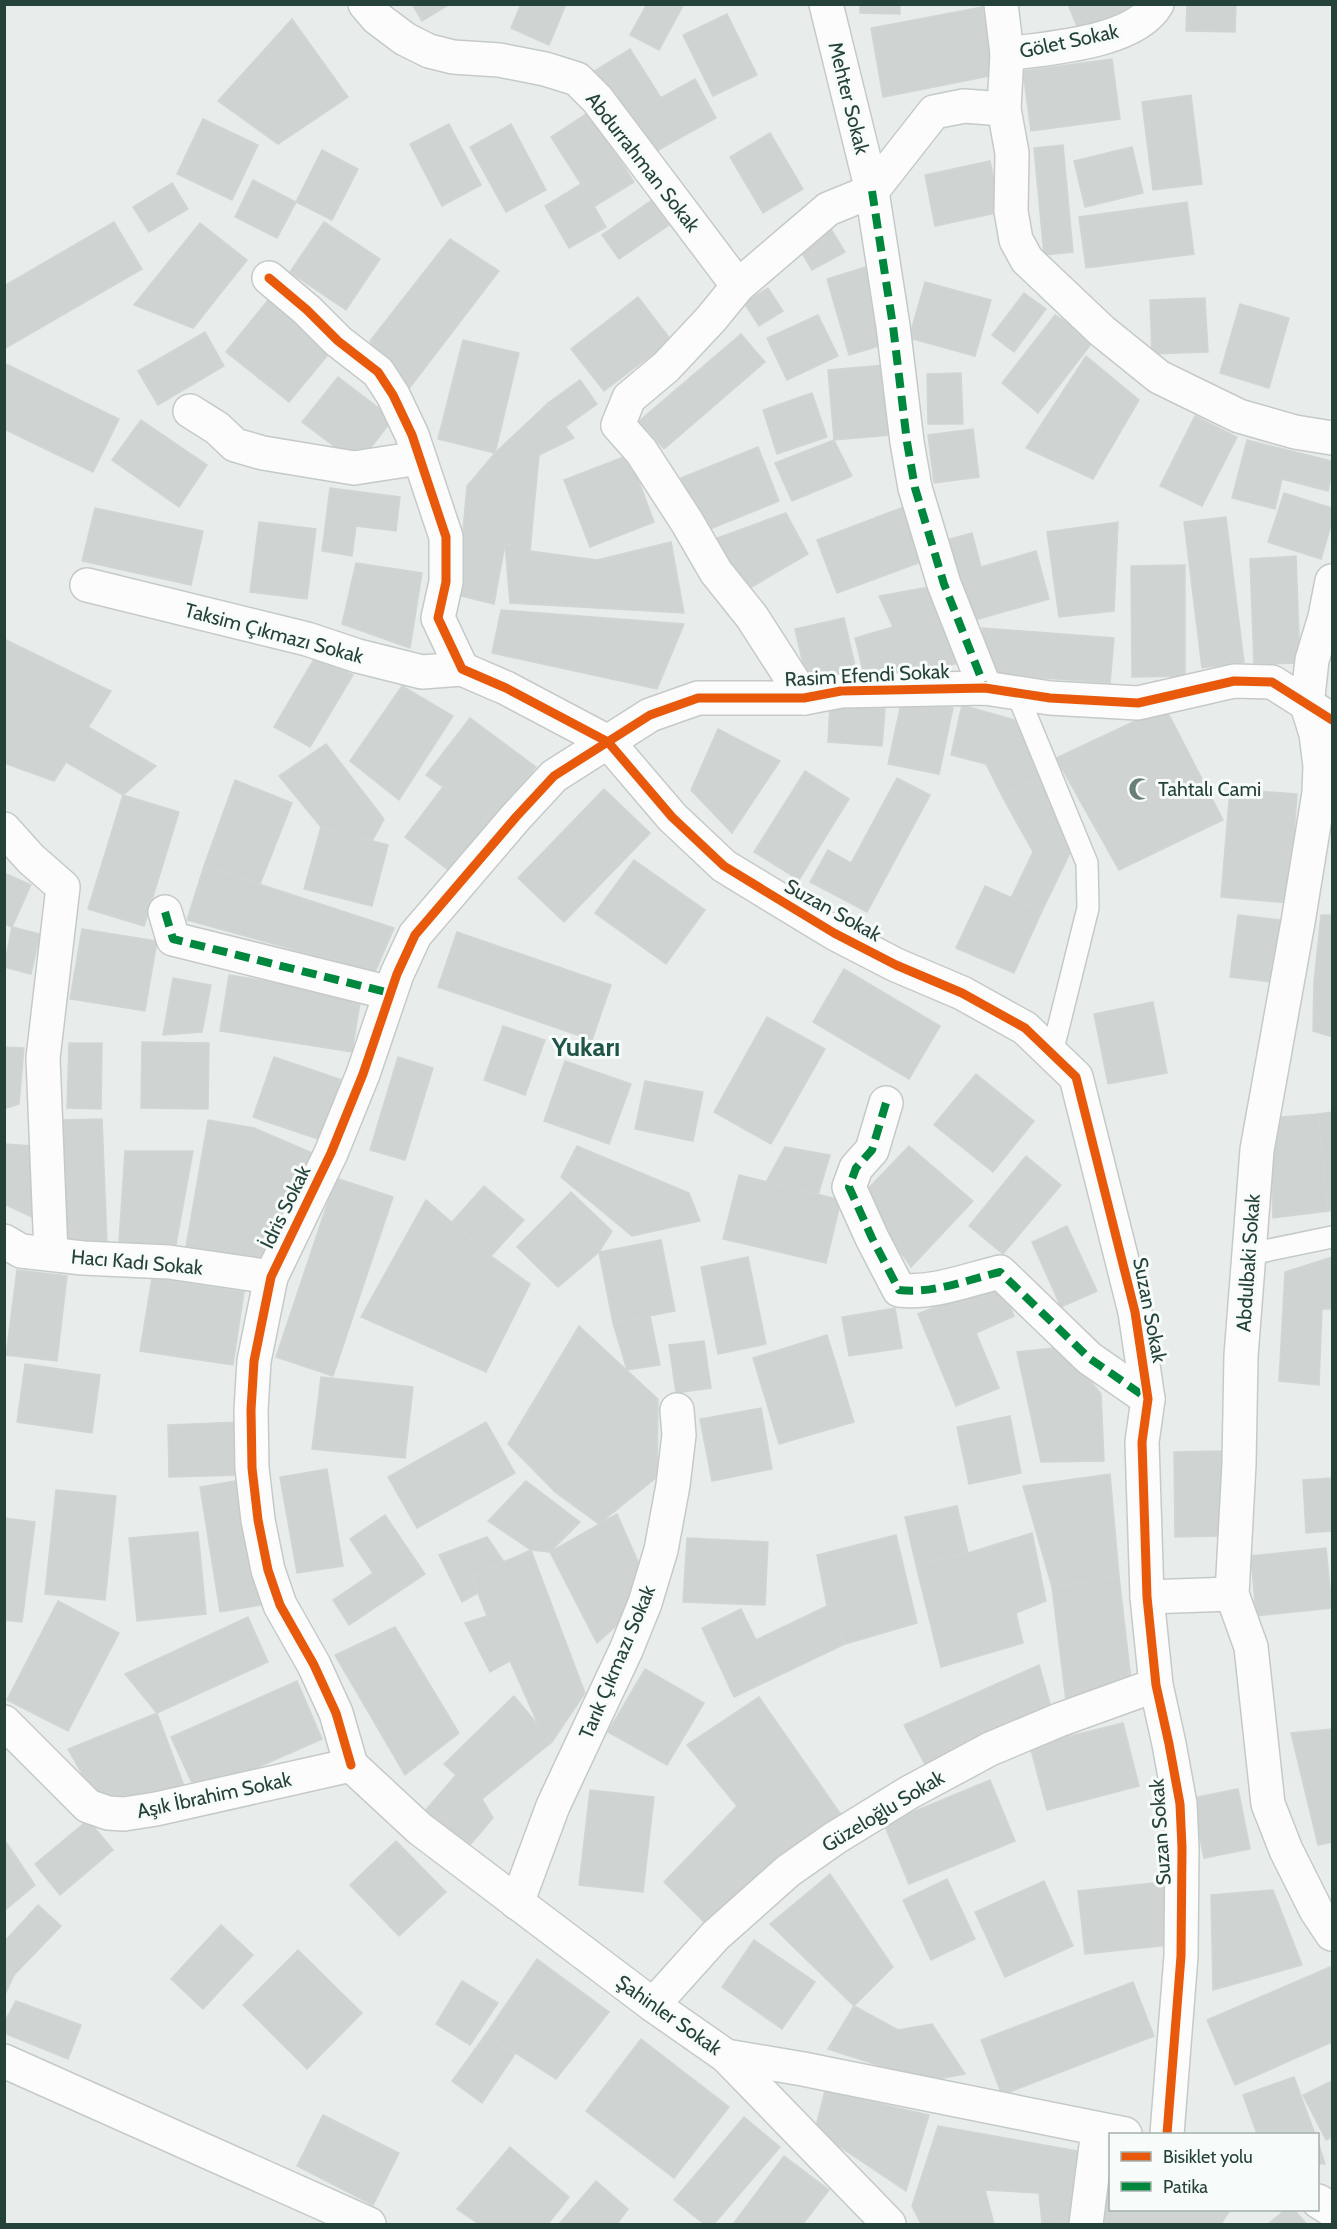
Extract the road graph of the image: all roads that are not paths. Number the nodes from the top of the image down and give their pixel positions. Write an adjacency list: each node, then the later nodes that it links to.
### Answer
1 (365, 4): 9 (street, Abdurrahman Sokak)
2 (826, 4): 7 (street, Mehter Sokak)
3 (1001, 4): 5 (street)
4 (1157, 4): 5 (street, Gölet Sokak)
5 (1007, 54): 6 (street)
6 (1004, 109): 7 (street); 11 (street)
7 (872, 191): 9 (street, Rasim Efendi Sokak); 16 (street, Rasim Efendi Sokak)
8 (269, 278): 12 (street)
9 (738, 286): 18 (street, Rasim Efendi Sokak)
10 (190, 411): 12 (street)
11 (1332, 438)
12 (419, 458): 15 (street)
13 (1332, 581): 19 (street, Abdulbaki Sokak)
14 (87, 585): 15 (street, Taksim Çıkmazı Sokak)
15 (462, 669): 20 (street, Taksim Çıkmazı Sokak)
16 (985, 688): 17 (street, Rasim Efendi Sokak); 18 (street, Rasim Efendi Sokak)
17 (1017, 693): 19 (street, Rasim Efendi Sokak); 24 (lane)
18 (804, 698): 20 (street, Rasim Efendi Sokak)
19 (1320, 713): 29 (street, Abdulbaki Sokak)
20 (609, 742): 23 (street, İdris Sokak); 24 (street, Suzan Sokak)
21 (4, 829): 28 (street)
22 (165, 912): 23 (street)
23 (390, 993): 30 (street, İdris Sokak)
24 (1052, 1053): 31 (street, Suzan Sokak)
25 (886, 1103): 31 (street, Suzan Sokak)
26 (1332, 1237): 29 (lane)
27 (4, 1241): 28 (street, Hacı Kadı Sokak)
28 (51, 1254): 30 (street, Hacı Kadı Sokak)
29 (1250, 1254): 33 (street, Abdulbaki Sokak)
30 (271, 1277): 37 (street, İdris Sokak)
31 (1148, 1399): 34 (street, Suzan Sokak)
32 (677, 1410): 38 (street, Tarık Çıkmazı Sokak)
33 (1232, 1594): 34 (street); 39 (street, Abdulbaki Sokak)
34 (1147, 1597): 35 (street, Suzan Sokak)
35 (1156, 1685): 40 (street, Güzeloğlu Sokak); 44 (street, Suzan Sokak)
36 (4, 1722): 37 (street, Aşık İbrahim Sokak)
37 (351, 1765): 38 (street, Şahinler Sokak)
38 (517, 1903): 40 (street, Şahinler Sokak)
39 (1332, 1935)
40 (653, 2005): 41 (street, Şahinler Sokak)
41 (726, 2056): 43 (street, Şahinler Sokak); 49 (street)
42 (4, 2061): 48 (street)
43 (1112, 2132)
44 (1167, 2133)
45 (1109, 2143): 50 (street)
46 (1319, 2202): 47 (street)
47 (1332, 2210)
48 (369, 2224)
49 (889, 2224)
50 (1086, 2224)

